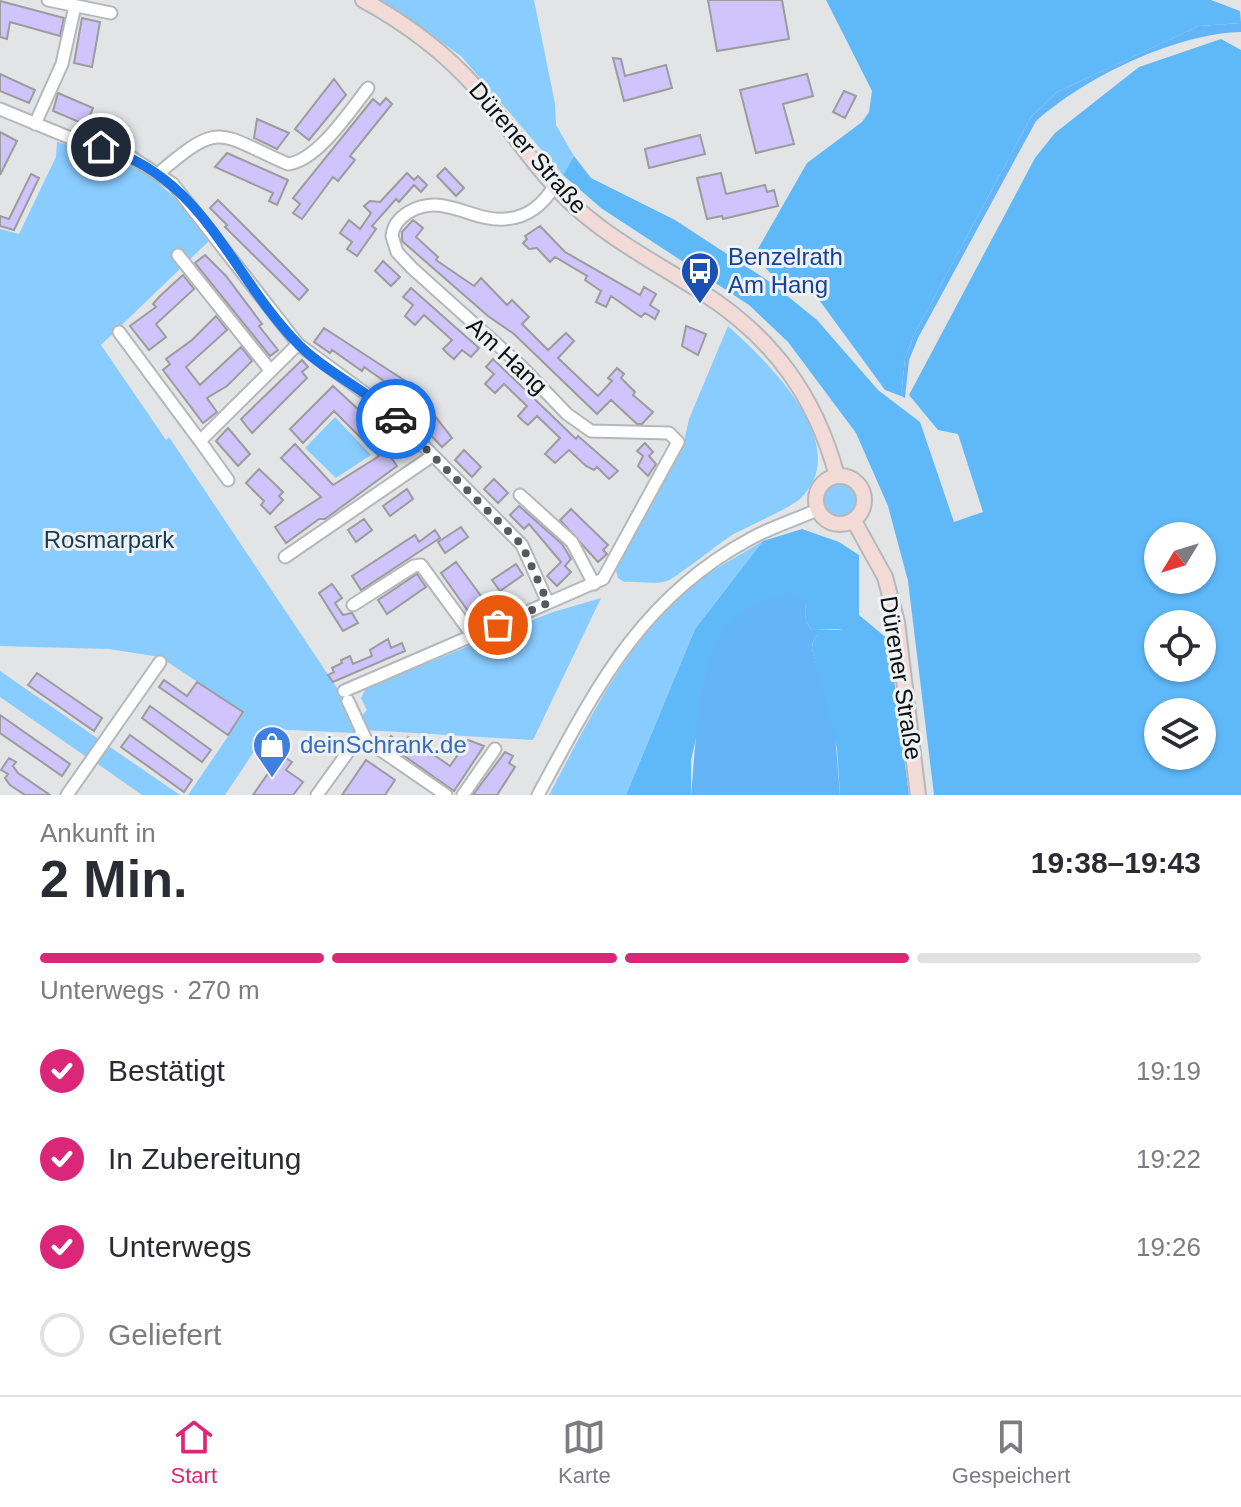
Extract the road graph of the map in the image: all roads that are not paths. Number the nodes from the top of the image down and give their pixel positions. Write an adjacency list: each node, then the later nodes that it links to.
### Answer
1 (48, 0): 3 (street)
2 (363, 0): 9 (main road, Dürener Straße)
3 (75, 6): 4 (street); 7 (street)
4 (111, 13)
5 (368, 88): 8 (street)
6 (0, 109): 7 (street)
7 (35, 124): 8 (street)
8 (159, 173): 12 (street)
9 (554, 186): 16 (main road, Dürener Straße); 22 (street, Am Hang)
10 (178, 255): 13 (street)
11 (119, 332): 14 (street)
12 (298, 344): 13 (street); 15 (street)
13 (270, 370): 14 (street)
14 (200, 441): 17 (street)
15 (432, 456): 21 (street); 23 (street)
16 (837, 476): 19 (main road); 20 (main road)
17 (228, 480)
18 (520, 495): 22 (street)
19 (817, 510): 20 (main road); 33 (street)
20 (854, 521): 34 (main road, Dürener Straße)
21 (285, 557)
22 (599, 581): 23 (street)
23 (548, 603): 25 (street)
24 (353, 605): 25 (street)
25 (473, 636): 27 (street)
26 (160, 662): 29 (street)
27 (361, 734): 30 (street); 31 (street)
28 (495, 749): 32 (street)
29 (67, 795)
30 (317, 795)
31 (446, 795)
32 (463, 795)
33 (538, 795)
34 (918, 795)

